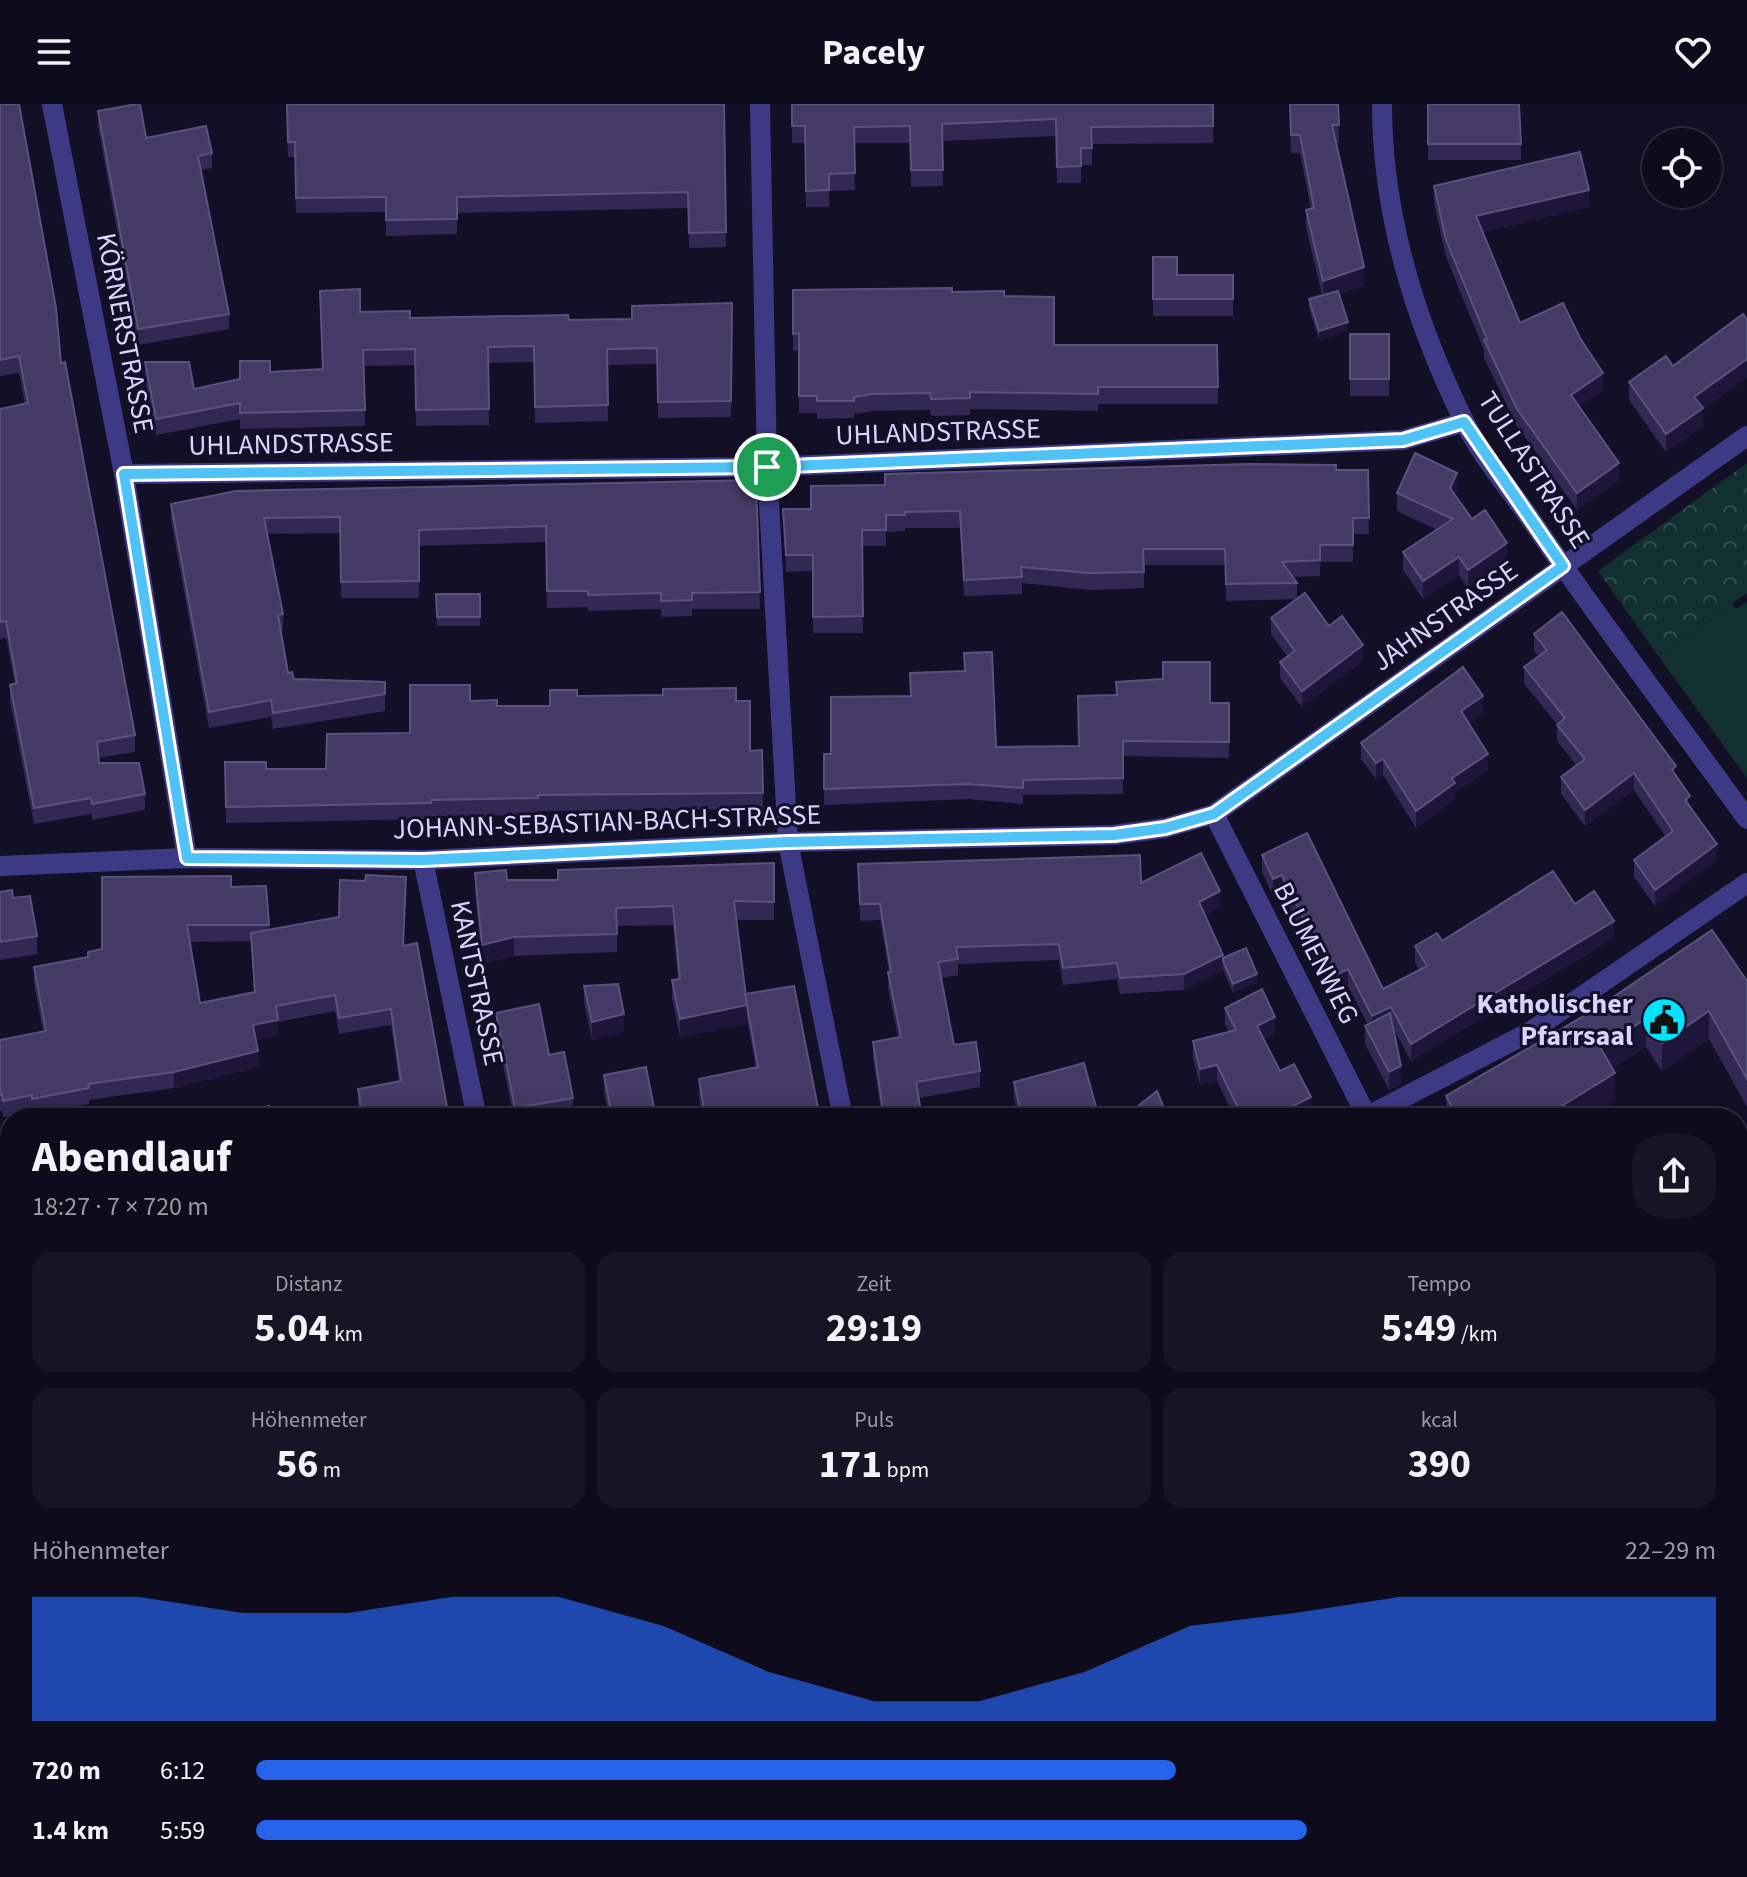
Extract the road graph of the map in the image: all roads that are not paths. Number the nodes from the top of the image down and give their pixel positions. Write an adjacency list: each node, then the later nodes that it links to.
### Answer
1 (52, 104): 7 (street, KÖRNERSTRASSE)
2 (760, 104): 6 (street)
3 (1382, 104): 4 (street, TULLASTRASSE)
4 (1464, 422): 6 (street, UHLANDSTRASSE); 8 (street, TULLASTRASSE)
5 (1747, 436): 8 (street, JAHNSTRASSE)
6 (767, 467): 7 (street, UHLANDSTRASSE); 11 (street)
7 (124, 474): 12 (street, KÖRNERSTRASSE)
8 (1563, 566): 9 (street, JAHNSTRASSE); 10 (street, TULLASTRASSE)
9 (1214, 814): 11 (street, JOHANN-SEBASTIAN-BACH-STRASSE); 18 (street, BLUMENWEG)
10 (1747, 819)
11 (788, 842): 13 (street, JOHANN-SEBASTIAN-BACH-STRASSE); 17 (street)
12 (187, 858): 13 (street, JOHANN-SEBASTIAN-BACH-STRASSE); 14 (street, JOHANN-SEBASTIAN-BACH-STRASSE)
13 (423, 860): 16 (street, KANTSTRASSE)
14 (0, 866)
15 (1747, 883): 19 (street)
16 (475, 1108)
17 (841, 1108)
18 (1361, 1108)
19 (1383, 1108)

